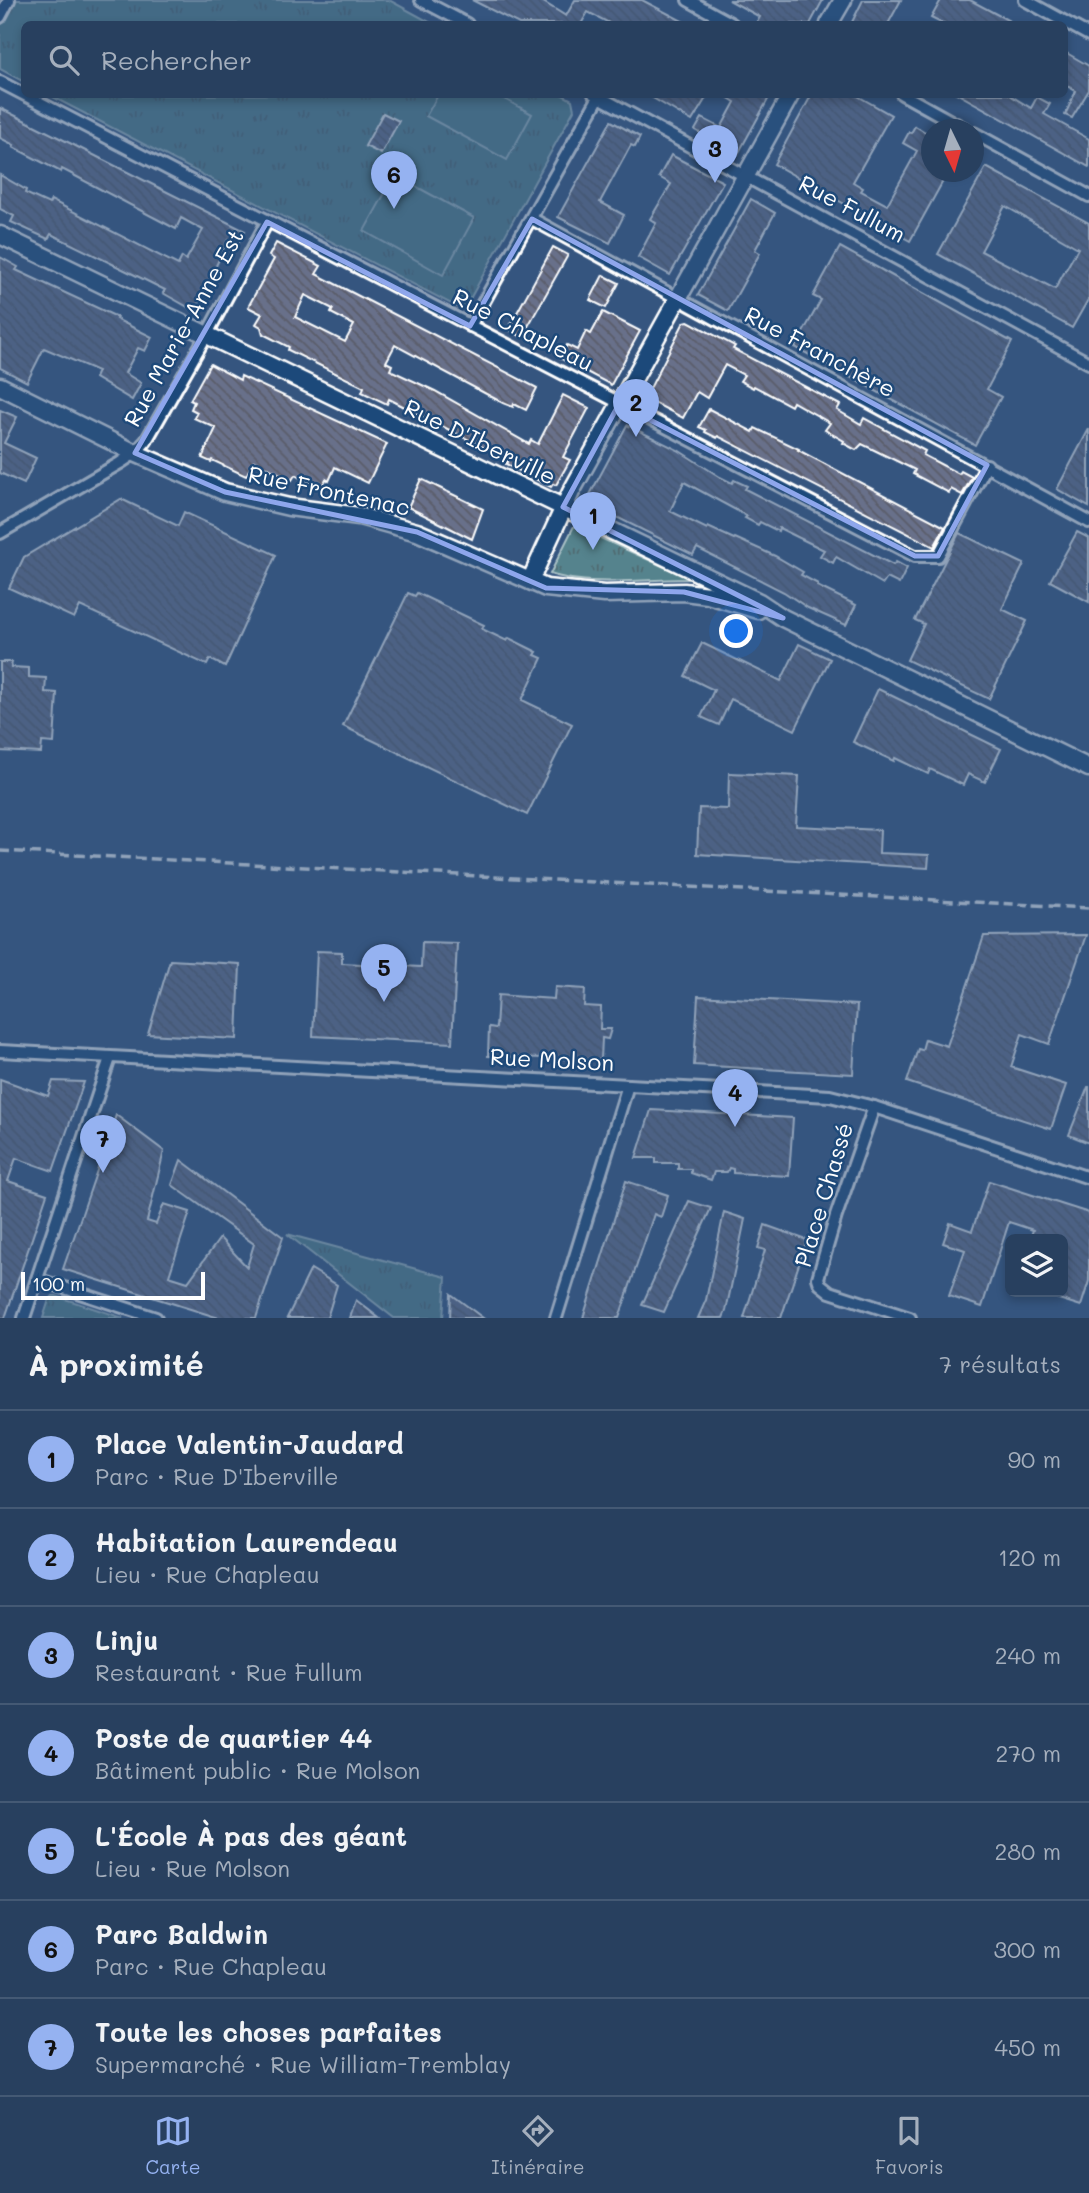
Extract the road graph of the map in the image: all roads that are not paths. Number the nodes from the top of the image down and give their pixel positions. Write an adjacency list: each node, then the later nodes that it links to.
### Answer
1 (9, 0): 6 (street)
2 (421, 0): 7 (street)
3 (688, 0): 8 (street)
4 (843, 0): 9 (main road)
5 (1025, 0): 10 (street)
6 (0, 17)
7 (461, 21)
8 (726, 21)
9 (831, 21)
10 (1063, 21)
11 (1068, 24): 12 (street)
12 (1089, 35)
13 (0, 82): 14 (street, Rue Chapleau)
14 (21, 93)
15 (31, 98): 25 (street, Rue Chapleau)
16 (595, 98): 24 (street)
17 (600, 98): 22 (street, Rue Fullum)
18 (789, 98): 22 (main road)
19 (909, 98): 20 (street)
20 (947, 119)
21 (984, 138): 23 (street)
22 (745, 176): 27 (main road); 30 (street, Rue Fullum)
23 (1089, 196)
24 (532, 219): 27 (street, Rue Franchère); 28 (street)
25 (267, 222): 28 (street, Rue Chapleau); 29 (street, Rue Marie-Anne Est)
26 (0, 235): 29 (main road, Rue D'Iberville)
27 (676, 299): 32 (main road); 34 (street, Rue Franchère)
28 (470, 326): 32 (street, Rue Chapleau)
29 (206, 336): 33 (street, Rue Marie-Anne Est); 35 (main road, Rue D'Iberville)
30 (1089, 363)
31 (0, 386): 33 (main road, Rue Frontenac)
32 (620, 404): 34 (street, Rue Chapleau); 35 (main road)
33 (135, 453): 37 (street); 38 (main road, Rue Frontenac)
34 (987, 465): 36 (street, Rue Franchère)
35 (563, 507): 38 (main road); 39 (main road, Rue D'Iberville)
36 (1089, 522)
37 (0, 533)
38 (530, 581): 39 (main road, Rue Frontenac)
39 (783, 618): 40 (main road, Rue D'Iberville)
40 (1089, 768)
41 (0, 1051): 42 (street, Rue Molson)
42 (110, 1058): 43 (street, Rue Molson); 46 (street)
43 (628, 1085): 44 (street, Rue Molson); 49 (street)
44 (874, 1107): 45 (street, Rue Molson); 50 (street, Place Chassé)
45 (1089, 1178)
46 (37, 1279): 47 (street); 48 (street)
47 (24, 1318)
48 (156, 1318)
49 (556, 1318)
50 (910, 1318)

